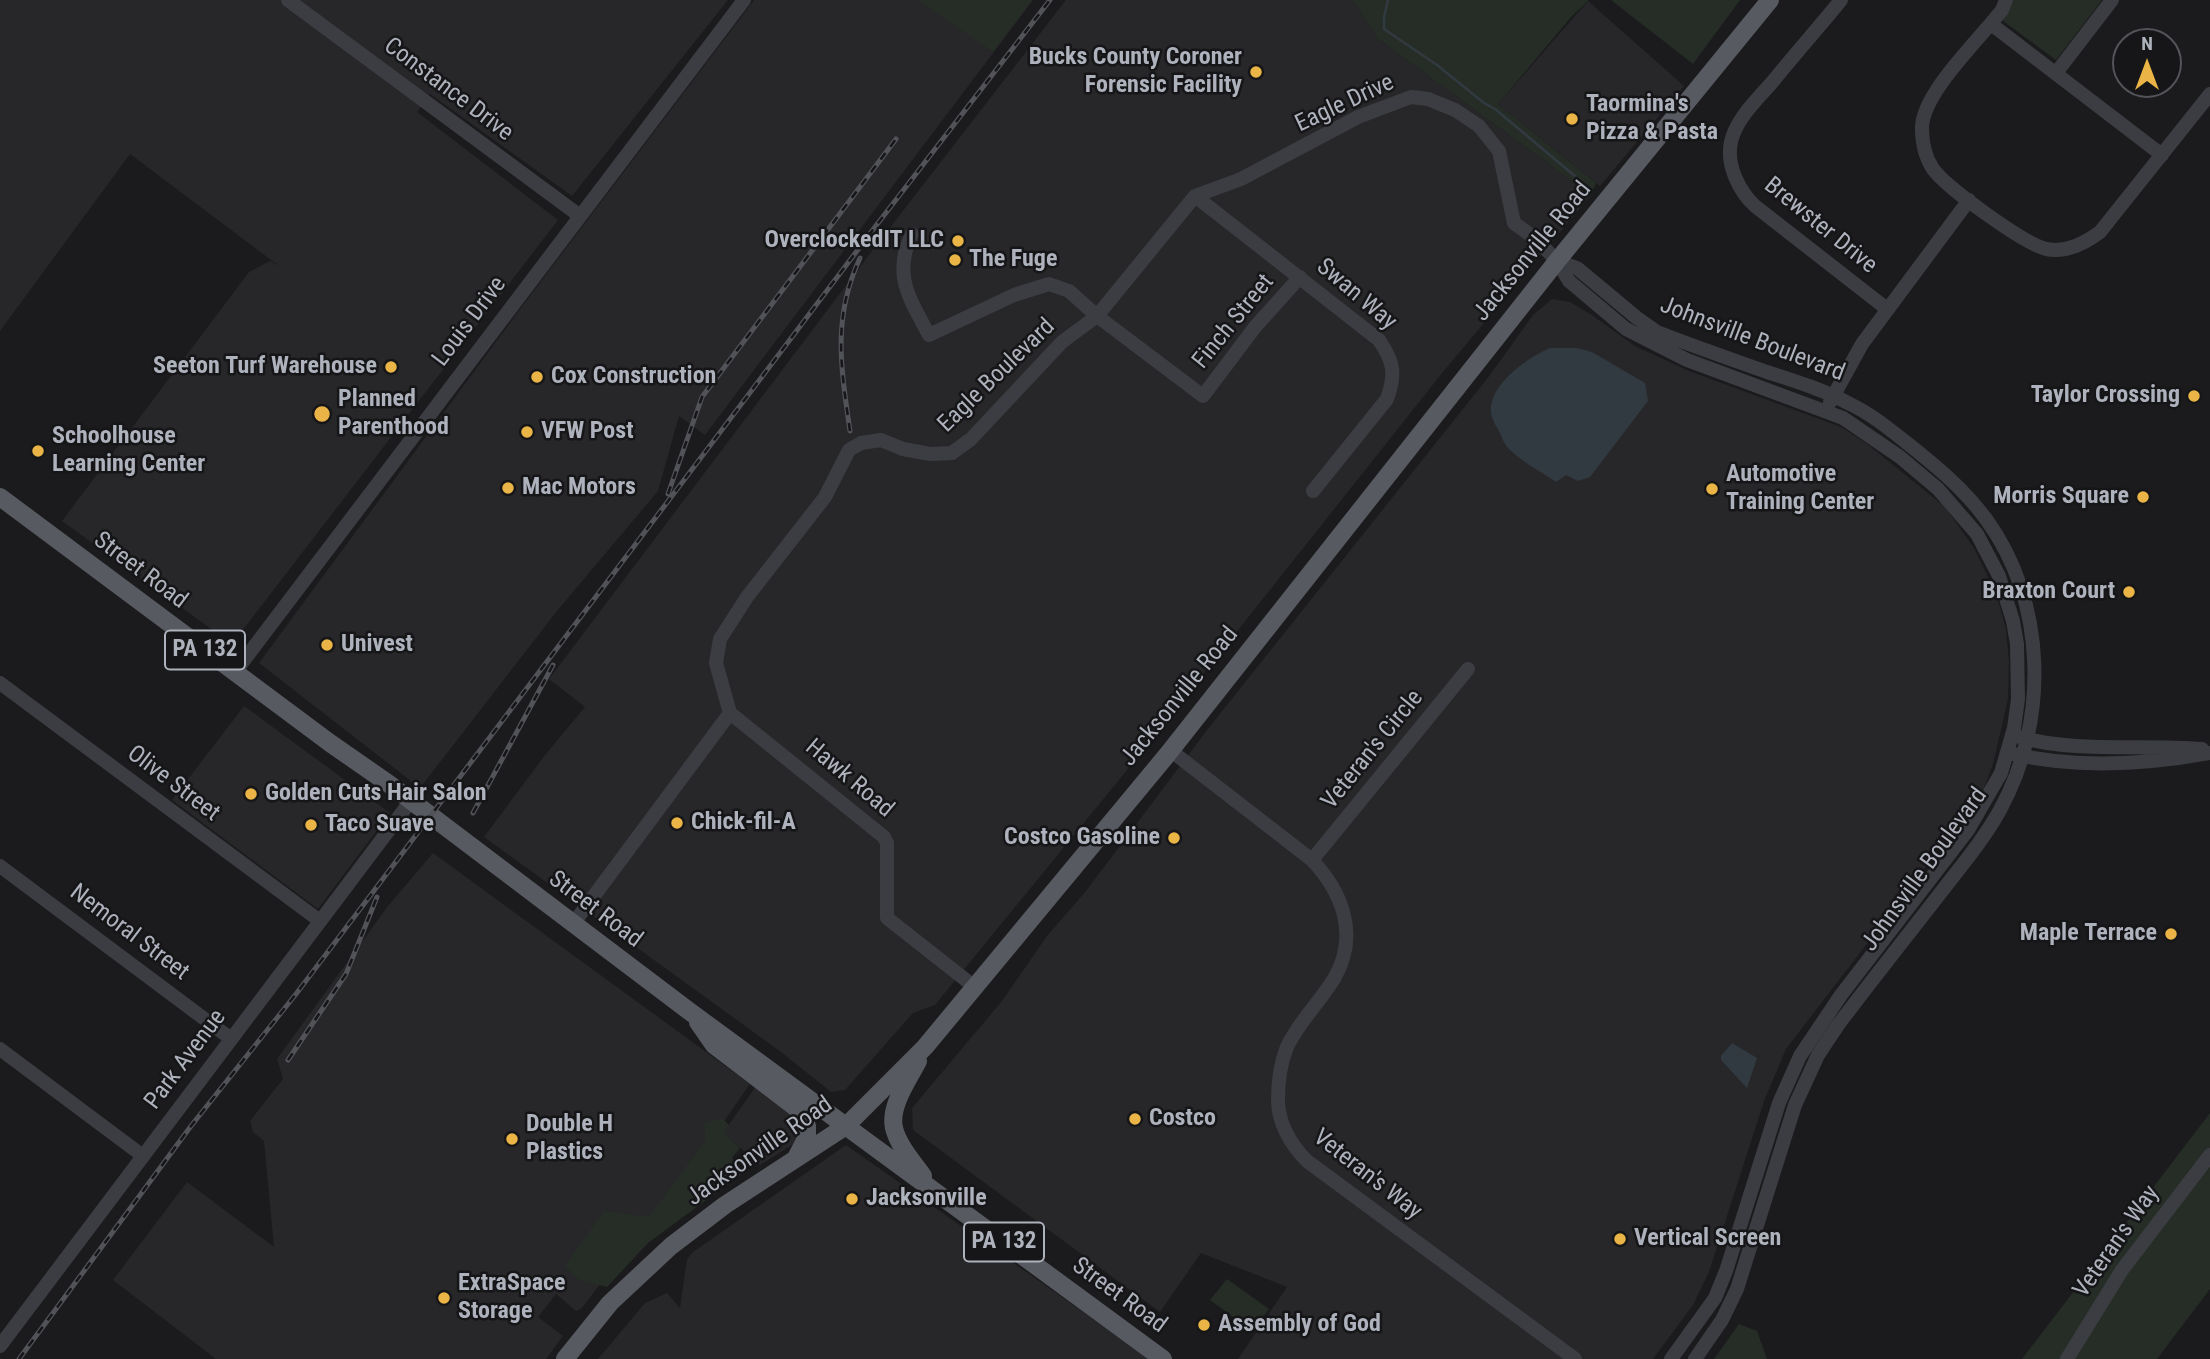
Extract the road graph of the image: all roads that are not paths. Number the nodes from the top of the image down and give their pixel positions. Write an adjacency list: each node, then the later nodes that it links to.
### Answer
1 (288, 0): 13 (street, Constance Drive)
2 (744, 0): 13 (street, Louis Drive)
3 (1770, 0): 15 (main road, Jacksonville Road)
4 (1841, 0): 17 (street, Brewster Drive)
5 (2006, 0): 7 (street)
6 (2112, 0): 8 (street)
7 (1991, 24): 8 (street); 12 (street)
8 (2056, 73): 10 (street)
9 (2210, 94): 10 (street)
10 (2162, 155): 12 (street)
11 (1195, 197): 15 (street, Eagle Drive); 16 (street, Swan Way); 18 (street, Eagle Boulevard)
12 (1969, 200): 17 (street)
13 (580, 216): 24 (street, Louis Drive)
14 (912, 234): 18 (street)
15 (1557, 261): 19 (street, Johnsville Boulevard); 20 (street, Johnsville Boulevard); 29 (main road, Jacksonville Road)
16 (1300, 277): 18 (street, Finch Street); 21 (street, Swan Way)
17 (1888, 309): 19 (street)
18 (1097, 316): 26 (street, Eagle Boulevard)
19 (1833, 396): 20 (street); 28 (street, Johnsville Boulevard)
20 (1826, 410): 27 (street, Johnsville Boulevard)
21 (1313, 491)
22 (0, 498): 24 (main road, Street Road / PA 132)
23 (1468, 669): 34 (street, Veteran's Circle)
24 (235, 672): 33 (main road, Street Road / PA 132)
25 (0, 683): 36 (street, Olive Street)
26 (730, 713): 37 (street); 38 (street, Hawk Road)
27 (2012, 735): 28 (street); 30 (street, Johnsville Boulevard)
28 (2027, 740): 31 (street); 32 (street, Johnsville Boulevard)
29 (1170, 750): 34 (street, Veteran's Way); 38 (main road, Jacksonville Road)
30 (2007, 752): 32 (street); 52 (street, Johnsville Boulevard)
31 (2210, 752): 32 (street)
32 (2023, 756): 53 (street, Johnsville Boulevard)
33 (410, 802): 36 (street, Park Avenue); 37 (main road, Street Road / PA 132)
34 (1312, 860): 51 (street, Veteran's Way)
35 (0, 866): 40 (street, Nemoral Street)
36 (320, 921): 40 (street, Park Avenue)
37 (573, 924): 39 (main road, Street Road / PA 132)
38 (976, 988): 41 (main road, Jacksonville Road)
39 (690, 1011): 43 (main road, Street Road / PA 132); 46 (main road)
40 (230, 1038): 45 (street, Park Avenue)
41 (925, 1047): 43 (main road, Jacksonville Road); 47 (main road)
42 (0, 1049): 45 (street)
43 (846, 1126): 46 (main road, Jacksonville Road); 47 (main road, Street Road / PA 132)
44 (2210, 1155): 54 (street, Veteran's Way)
45 (143, 1156): 48 (street, Park Avenue)
46 (794, 1161): 49 (main road, Jacksonville Road)
47 (930, 1188): 50 (main road, Street Road / PA 132)
48 (0, 1346)
49 (565, 1359)
50 (1163, 1359)
51 (1575, 1359)
52 (1671, 1359)
53 (1695, 1359)
54 (2067, 1359)

